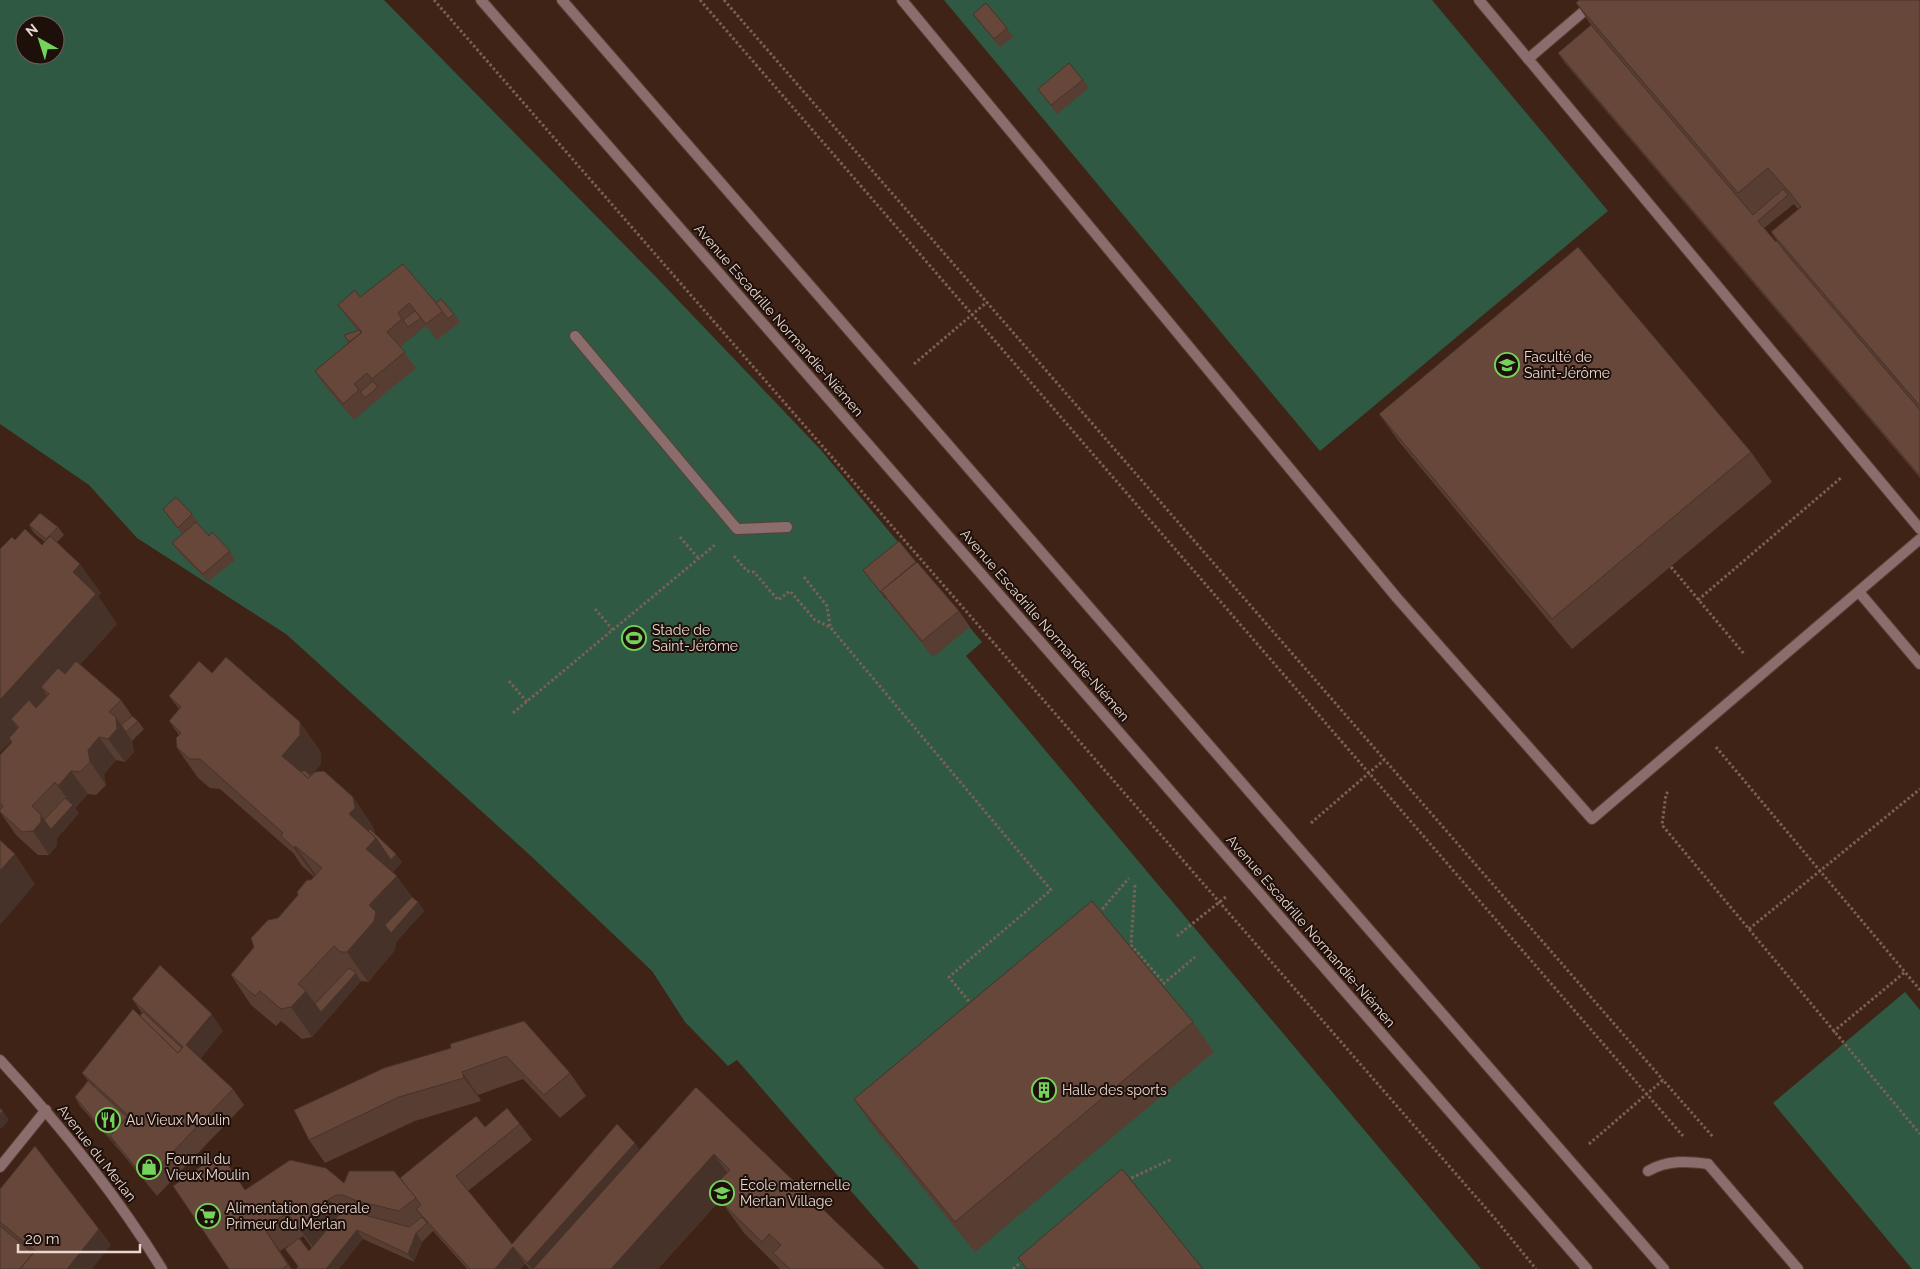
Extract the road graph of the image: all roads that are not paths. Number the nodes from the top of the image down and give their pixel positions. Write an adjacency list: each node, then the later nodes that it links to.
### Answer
1 (482, 0): 18 (street, Avenue Escadrille Normandie-Niémen)
2 (562, 0): 19 (street)
3 (902, 0): 11 (street)
4 (1479, 0): 6 (street)
5 (1597, 0): 6 (street)
6 (1528, 59): 9 (street)
7 (575, 336): 8 (street)
8 (787, 528)
9 (1920, 529)
10 (1920, 540): 11 (street)
11 (1859, 592): 12 (street)
12 (1920, 664)
13 (0, 1060): 14 (street, Avenue du Merlan)
14 (46, 1110): 15 (street); 17 (street, Avenue du Merlan)
15 (0, 1167)
16 (1648, 1171): 20 (street)
17 (162, 1269)
18 (1587, 1269)
19 (1664, 1269)
20 (1798, 1269)

